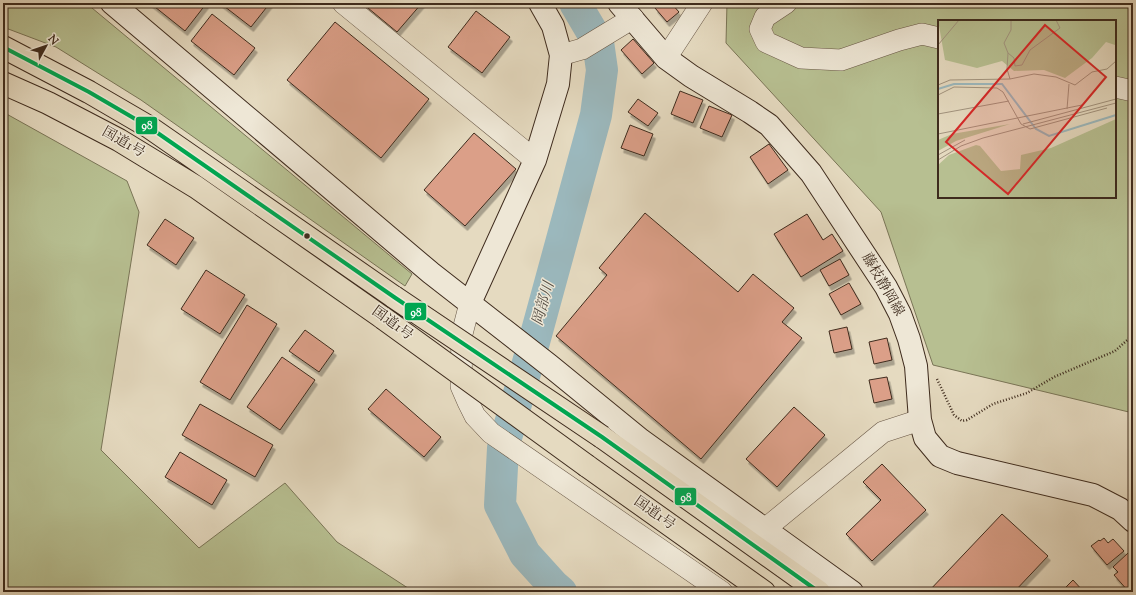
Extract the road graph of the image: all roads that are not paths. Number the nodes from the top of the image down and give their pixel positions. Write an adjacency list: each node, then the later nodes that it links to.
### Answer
1 (112, 3): 15 (street)
2 (344, 3): 14 (street)
3 (540, 3): 9 (street)
4 (702, 3): 10 (street)
5 (786, 3): 7 (street)
6 (623, 16): 9 (street); 10 (street, 藤枝静岡線)
7 (938, 38)
8 (3, 47): 21 (highway, 国道1号, bridge)
9 (561, 55): 14 (street)
10 (666, 58): 16 (street, 藤枝静岡線)
11 (3, 83): 20 (highway, 国道1号, bridge)
12 (1116, 87): 13 (street)
13 (1133, 91)
14 (535, 160): 15 (street)
15 (470, 303): 18 (street); 19 (street)
16 (920, 420): 17 (street, 藤枝静岡線); 18 (street)
17 (1133, 521)
18 (765, 529): 22 (street)
19 (722, 592)
20 (764, 592)
21 (819, 592)
22 (852, 592)

